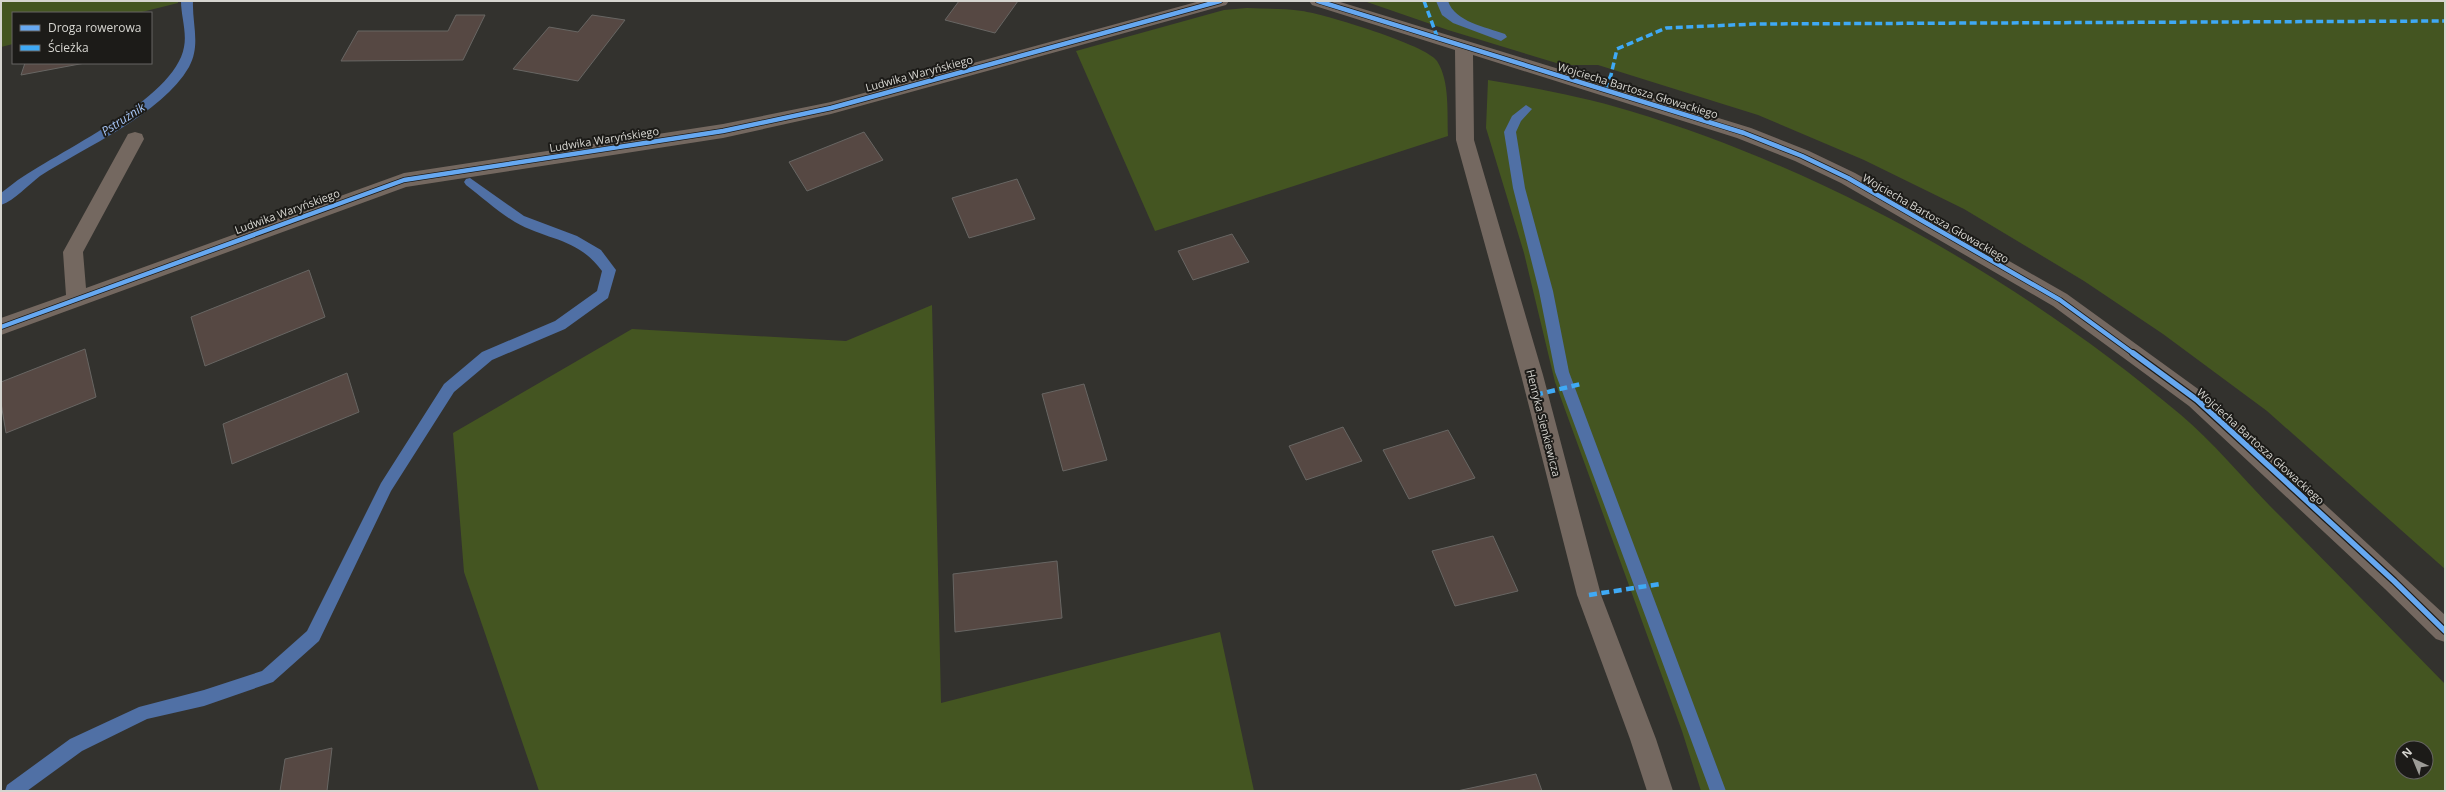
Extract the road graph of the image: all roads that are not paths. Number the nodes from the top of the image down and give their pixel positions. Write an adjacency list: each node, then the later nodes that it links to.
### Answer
1 (1220, 1): 5 (street, Ludwika Waryńskiego)
2 (1318, 1): 3 (street, Wojciecha Bartosza Głowackiego)
3 (1464, 48): 7 (street, Wojciecha Bartosza Głowackiego); 8 (street, Henryka Sienkiewicza)
4 (135, 139): 5 (street)
5 (78, 299): 6 (street, Ludwika Waryńskiego)
6 (1, 327)
7 (2445, 630)
8 (1660, 791)

